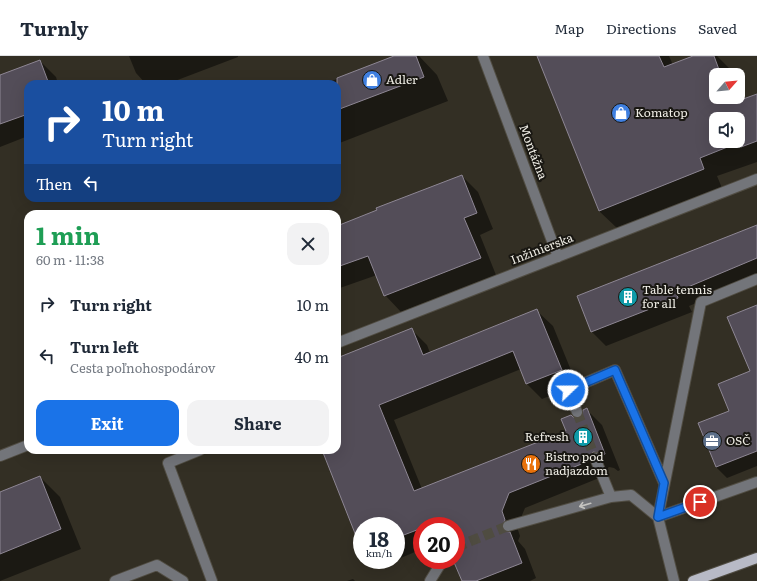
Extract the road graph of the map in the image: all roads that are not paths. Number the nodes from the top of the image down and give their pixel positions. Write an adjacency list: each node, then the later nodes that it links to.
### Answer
1 (483, 56): 3 (street, Montážna)
2 (757, 179): 3 (street, Inžinierska)
3 (558, 257): 5 (street, Inžinierska)
4 (757, 279): 12 (street)
5 (341, 341)
6 (577, 412): 12 (street)
7 (24, 447): 9 (street)
8 (190, 454): 20 (street)
9 (0, 456)
10 (595, 458): 13 (street)
11 (757, 482): 14 (street)
12 (664, 483): 14 (street)
13 (611, 497): 14 (street); 15 (street, one-way to 15)
14 (658, 517): 22 (street)
15 (508, 526)
16 (756, 559): 23 (main road)
17 (437, 569): 21 (street)
18 (115, 581): 19 (street)
19 (183, 581)
20 (212, 581)
21 (430, 581)
22 (674, 581)
23 (693, 581)

